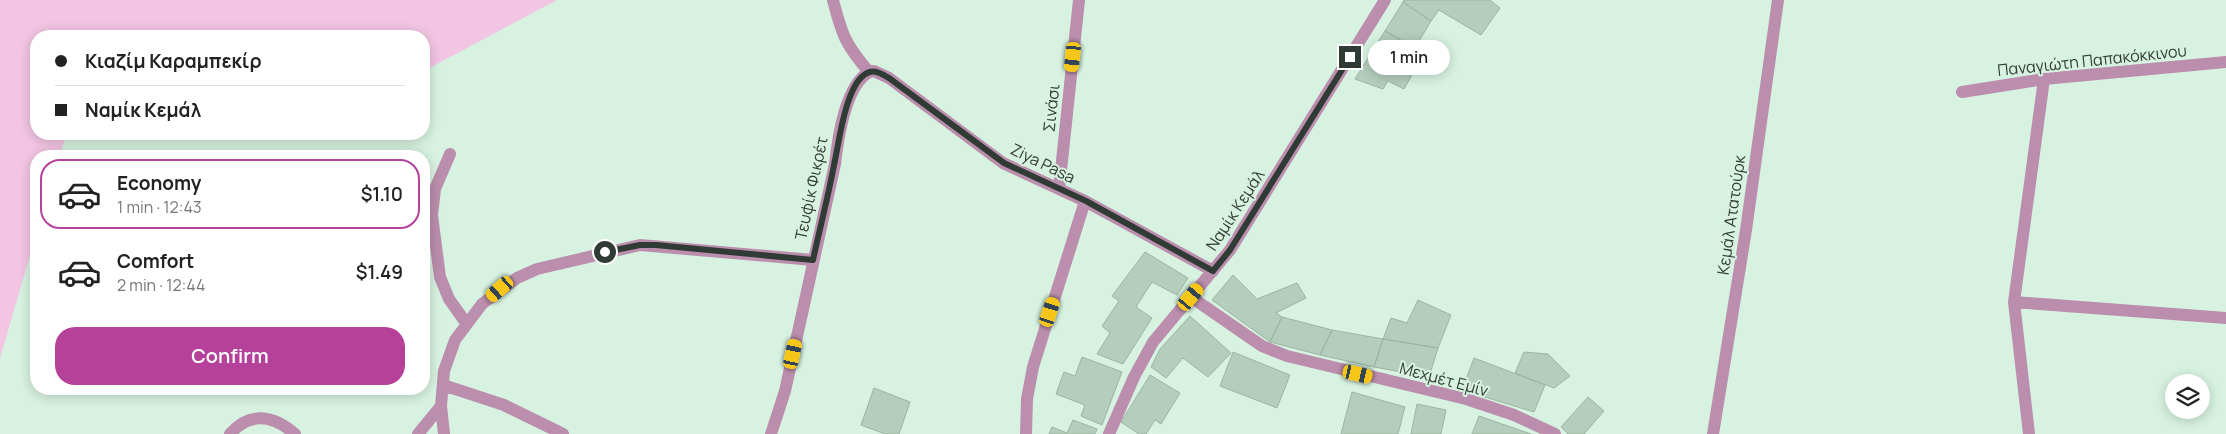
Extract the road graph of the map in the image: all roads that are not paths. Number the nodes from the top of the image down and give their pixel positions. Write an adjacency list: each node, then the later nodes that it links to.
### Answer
1 (833, 0): 6 (street)
2 (1079, 0): 10 (street, Σινάσι)
3 (1385, 0): 13 (street, Ναμίκ Κεμάλ)
4 (1778, 0): 29 (street, Κεμάλ Ατατούρκ)
5 (2226, 62): 7 (street, Παναγιώτη Παπακόκκινου)
6 (869, 72): 10 (street, Ziya Pasa); 12 (street, Τευφίκ Φικρέτ)
7 (2044, 79): 8 (street, Παναγιώτη Παπακόκκινου); 15 (street)
8 (1962, 92)
9 (450, 154): 17 (street)
10 (1059, 189): 11 (street, Ziya Pasa)
11 (1086, 201): 13 (street, Ziya Pasa); 26 (street)
12 (813, 260): 17 (street); 25 (street, Τευφίκ Φικρέτ)
13 (1213, 271): 14 (street, Ναμίκ Κεμάλ)
14 (1191, 297): 27 (street, Ναμίκ Κεμάλ); 28 (street, Μεχμέτ Εμίν)
15 (2014, 302): 16 (street); 30 (street)
16 (2226, 318)
17 (466, 324): 18 (street)
18 (443, 385): 19 (street); 24 (street)
19 (442, 406): 22 (street); 23 (street)
20 (230, 434): 21 (street)
21 (295, 434)
22 (418, 434)
23 (444, 434)
24 (563, 434)
25 (771, 434)
26 (1026, 434)
27 (1109, 434)
28 (1554, 434)
29 (1713, 434)
30 (2029, 434)

